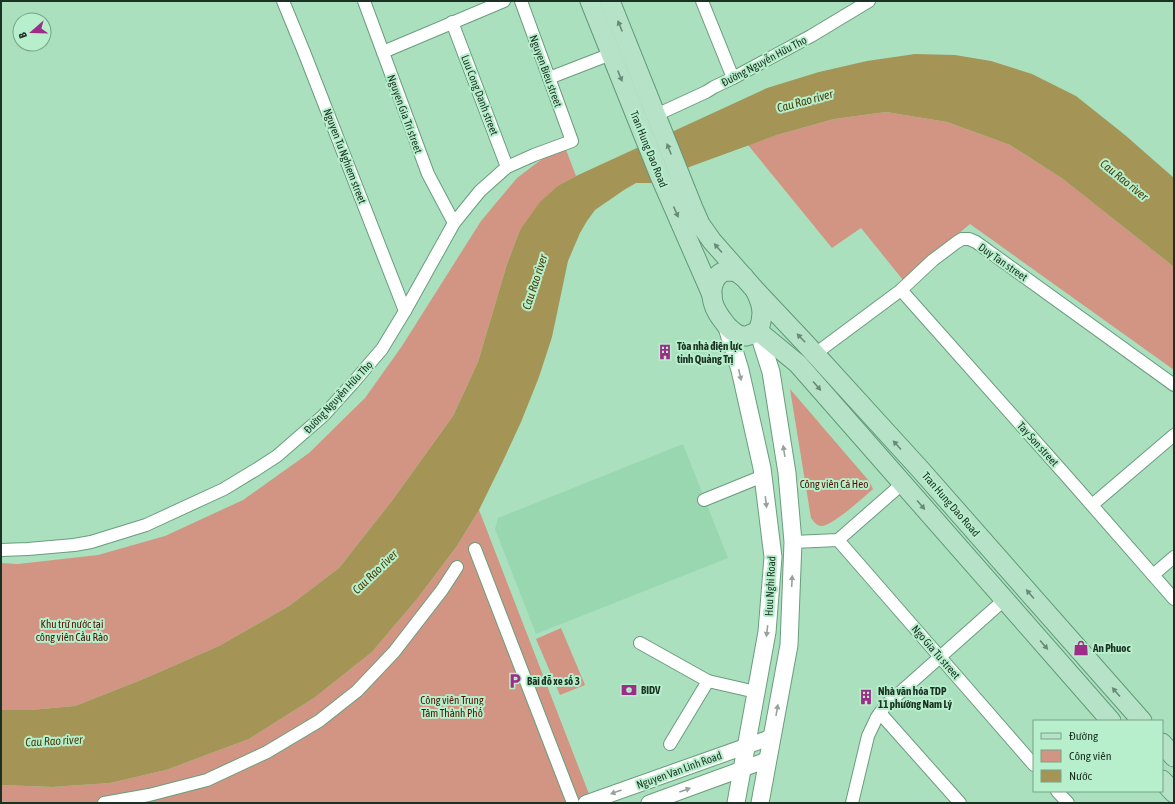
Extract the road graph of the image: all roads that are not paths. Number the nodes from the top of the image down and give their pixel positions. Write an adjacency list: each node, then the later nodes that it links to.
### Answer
1 (283, 1): 22 (street, Nguyen Tu Nghiem street)
2 (364, 1): 10 (street, Nguyen Gia Tri street)
3 (504, 1): 9 (street)
4 (521, 1): 12 (street, Nguyen Bieu street)
5 (590, 1): 11 (main road, Tran Hung Dao Road)
6 (610, 1): 14 (main road, Tran Hung Dao Road, one-way to 6)
7 (702, 1): 13 (street)
8 (869, 1): 13 (street, Đường Nguyễn Hữu Thọ)
9 (452, 22): 10 (street); 16 (street, Luu Cong Danh street)
10 (383, 52): 18 (street, Nguyen Gia Tri street)
11 (611, 54): 12 (street); 14 (main road, Tran Hung Dao Road, one-way to 14)
12 (549, 78): 15 (street, Nguyen Bieu street)
13 (733, 78): 14 (street, Đường Nguyễn Hữu Thọ)
14 (653, 125): 17 (main road, Tran Hung Dao Road)
15 (572, 141): 16 (street, Đường Nguyễn Hữu Thọ)
16 (507, 167): 18 (street, Đường Nguyễn Hữu Thọ)
17 (669, 174): 19 (main road, Tran Hung Dao Road, one-way to 17); 21 (main road, Tran Hung Dao Road, one-way to 21)
18 (454, 223): 22 (street, Đường Nguyễn Hữu Thọ)
19 (750, 284): 21 (main road); 24 (main road, Tran Hung Dao Road); 25 (main road, Tran Hung Dao Road, one-way to 19)
20 (901, 290): 25 (street, Duy Tan street); 26 (street, Duy Tan street); 32 (street, Tay Son street)
21 (712, 295): 23 (main road, Tran Hung Dao Road)
22 (405, 311): 36 (street, Đường Nguyễn Hữu Thọ)
23 (726, 324): 24 (main road, Tran Hung Dao Road); 29 (main road, Huu Nghi Road, one-way to 29)
24 (758, 331): 30 (main road, Tran Hung Dao Road, one-way to 30); 34 (main road, Huu Nghi Road, one-way to 24)
25 (815, 354): 28 (main road, Tran Hung Dao Road, one-way to 25)
26 (1174, 385)
27 (1174, 435): 32 (street)
28 (919, 468): 30 (main road); 48 (main road, Tran Hung Dao Road, one-way to 28)
29 (763, 476): 31 (street); 45 (main road, Huu Nghi Road, one-way to 45)
30 (902, 484): 33 (street); 41 (main road, Tran Hung Dao Road, one-way to 41)
31 (704, 500)
32 (1092, 505): 39 (street, Tay Son street)
33 (838, 540): 34 (street); 43 (street, Ngo Gia Tu street)
34 (793, 542): 49 (main road, Huu Nghi Road, one-way to 34)
35 (475, 548): 61 (street)
36 (1, 550)
37 (1174, 557): 39 (street)
38 (457, 567): 60 (street)
39 (1153, 575): 40 (street, Tay Son street)
40 (1174, 599)
41 (1004, 600): 43 (street); 47 (main road, Tran Hung Dao Road, one-way to 47)
42 (640, 643): 44 (street)
43 (940, 656): 46 (street); 55 (street, Ngo Gia Tu street)
44 (708, 682): 45 (street); 50 (street)
45 (756, 692): 52 (main road, Huu Nghi Road)
46 (880, 713): 66 (street); 67 (street)
47 (1110, 720)
48 (1141, 720)
49 (772, 737): 52 (street, Nguyen Van Linh Road); 54 (main road, Huu Nghi Road)
50 (670, 744)
51 (1163, 745): 53 (main road)
52 (746, 746): 56 (main road, Huu Nghi Road); 62 (street, Nguyen Van Linh Road, one-way to 62)
53 (1174, 757)
54 (767, 760): 56 (street, Nguyen Van Linh Road); 65 (main road, Huu Nghi Road)
55 (1033, 763)
56 (742, 770): 63 (street, Nguyen Van Linh Road, one-way to 56); 64 (main road, Huu Nghi Road)
57 (1163, 781): 59 (main road)
58 (1058, 792): 68 (street)
59 (1174, 793)
60 (104, 803)
61 (572, 803)
62 (586, 803)
63 (649, 803)
64 (736, 803)
65 (760, 803)
66 (852, 803)
67 (960, 803)
68 (1068, 803)

